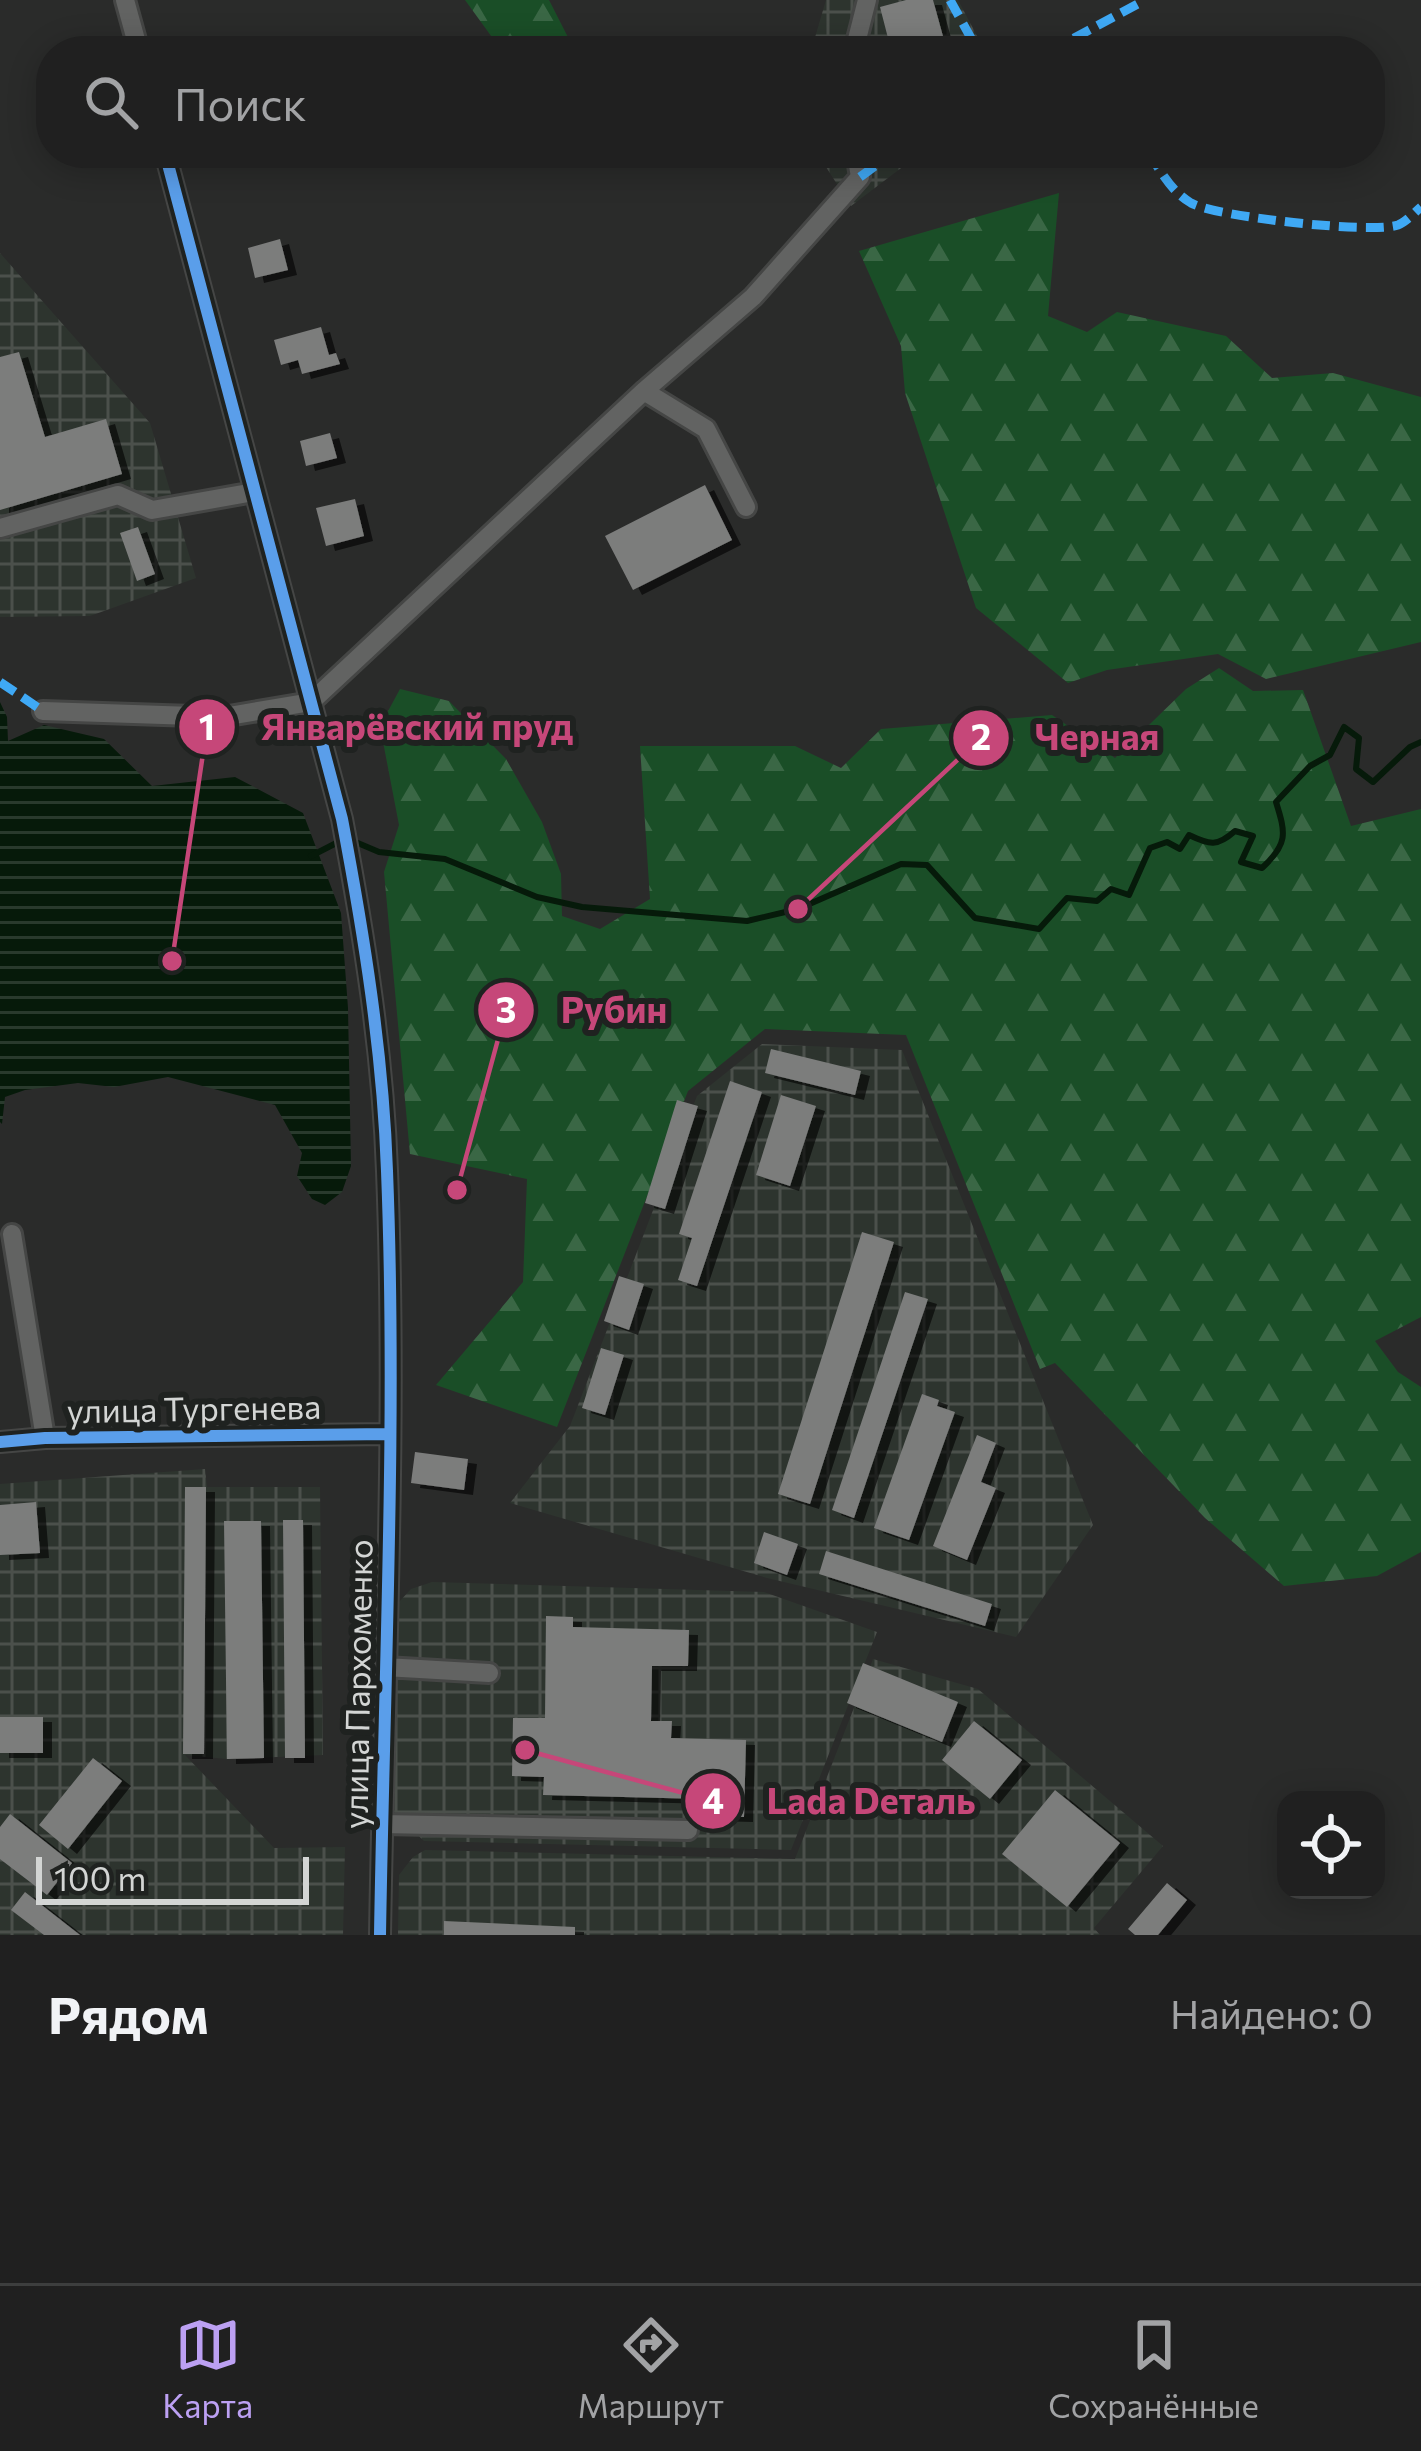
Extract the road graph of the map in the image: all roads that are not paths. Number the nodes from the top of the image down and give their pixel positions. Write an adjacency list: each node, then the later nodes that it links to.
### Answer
1 (125, 0): 3 (street)
2 (867, 0): 4 (street)
3 (135, 36)
4 (858, 36)
5 (169, 168): 8 (street, улица Пархоменко)
6 (858, 168): 7 (street)
7 (644, 391): 9 (street); 11 (street)
8 (254, 492): 10 (street); 11 (street, улица Пархоменко)
9 (746, 507)
10 (0, 529)
11 (310, 702): 12 (street); 14 (street, улица Пархоменко)
12 (43, 711)
13 (12, 1234): 15 (street)
14 (389, 1434): 15 (street, улица Тургенева); 17 (street, улица Пархоменко)
15 (45, 1438): 16 (street, улица Тургенева)
16 (0, 1442)
17 (385, 1667): 18 (street); 19 (street, улица Пархоменко)
18 (489, 1673)
19 (382, 1823): 20 (street); 21 (street, улица Пархоменко)
20 (688, 1830)
21 (380, 1935)

